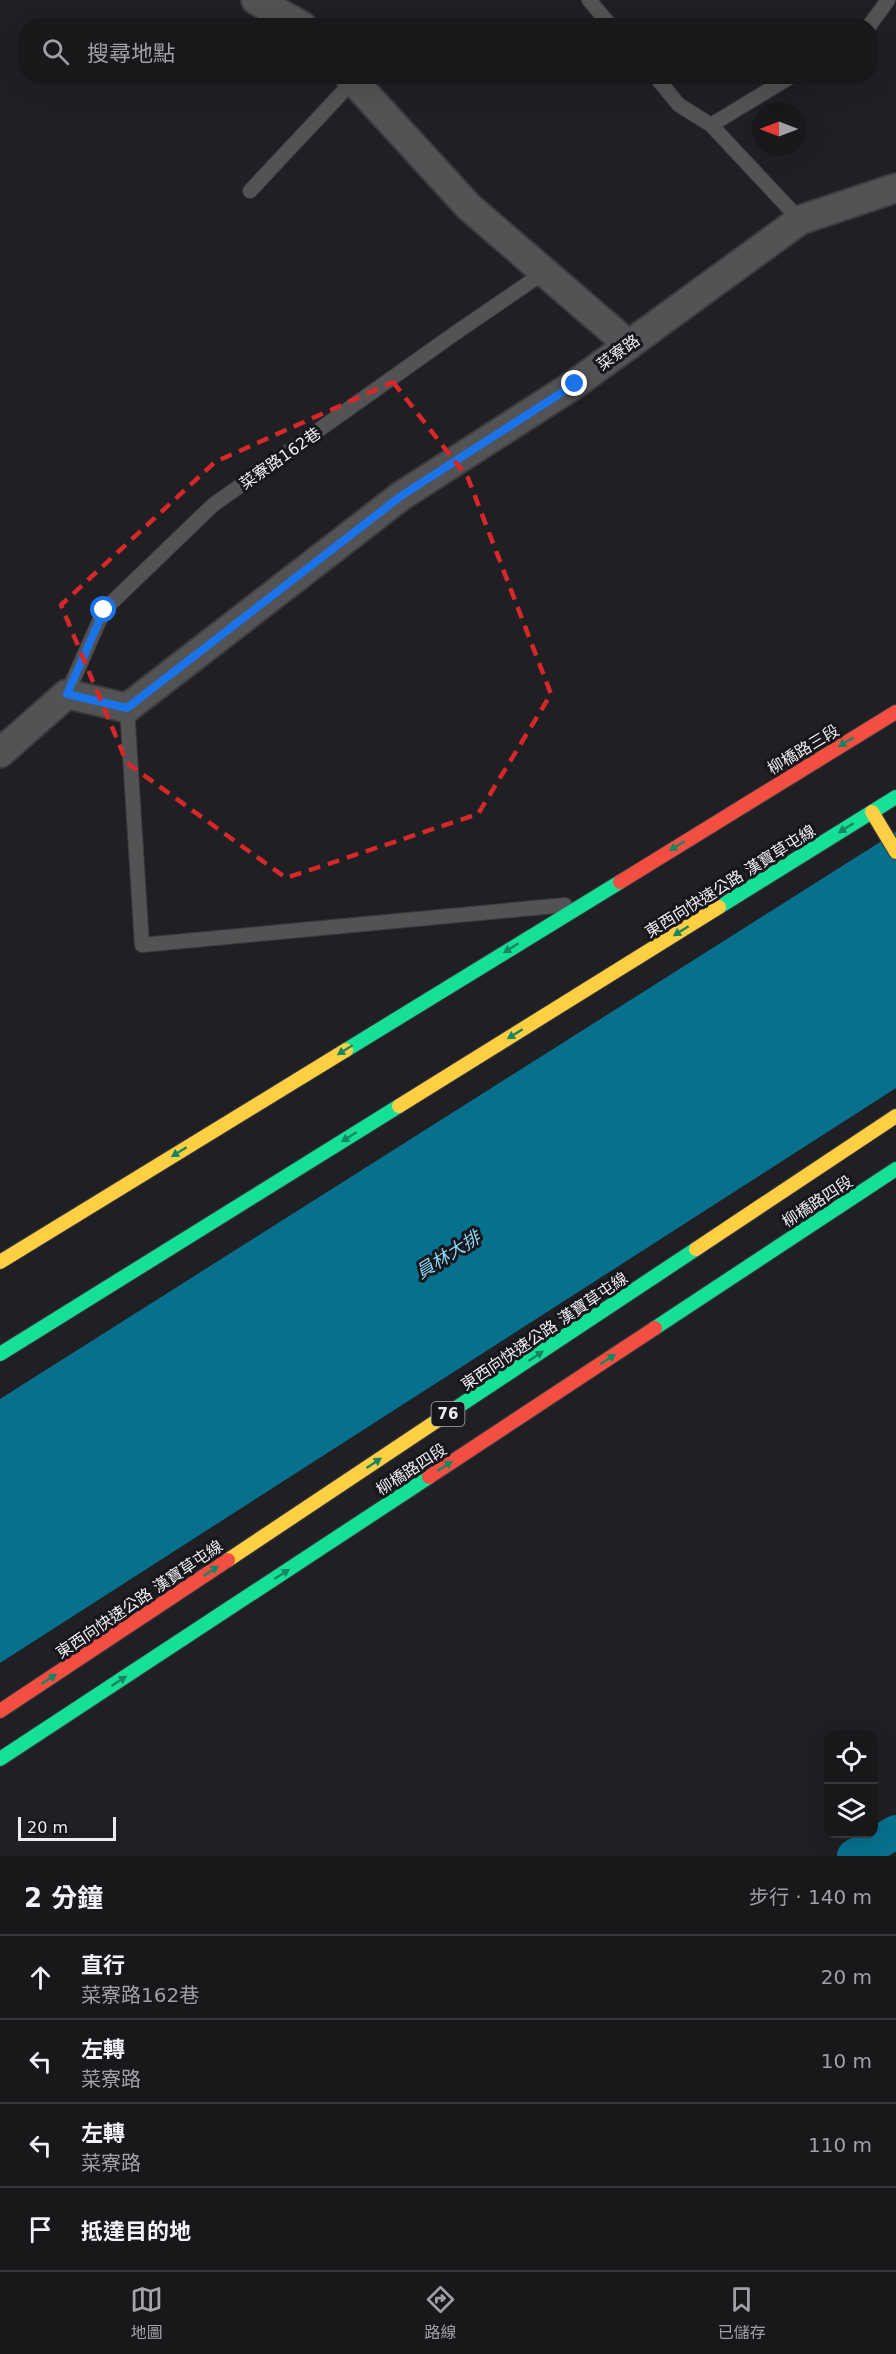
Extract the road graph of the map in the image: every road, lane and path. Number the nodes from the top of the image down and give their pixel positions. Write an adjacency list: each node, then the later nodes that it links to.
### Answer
1 (256, 0): 4 (street)
2 (590, 0): 5 (lane)
3 (888, 0): 6 (lane)
4 (288, 18)
5 (605, 18)
6 (875, 18)
7 (346, 84): 13 (lane)
8 (356, 84): 15 (street)
9 (662, 84): 11 (lane)
10 (779, 84): 11 (lane)
11 (711, 125): 14 (lane)
12 (896, 188): 14 (street, 菜寮路)
13 (250, 191)
14 (800, 220): 16 (street, 菜寮路)
15 (546, 271): 16 (street); 17 (lane, 菜寮路162巷)
16 (629, 345): 18 (street, 菜寮路)
17 (67, 694): 18 (street); 20 (street)
18 (127, 708): 24 (lane)
19 (896, 712): 24 (main road, 柳橋路三段, one-way to 24)
20 (0, 753)
21 (896, 797): 22 (main road, 東西向快速公路 漢寶草屯線)
22 (872, 812): 23 (main road); 28 (main road, 東西向快速公路 漢寶草屯線, one-way to 28)
23 (896, 852)
24 (584, 903): 27 (main road, one-way to 27)
25 (896, 1116): 29 (main road, 東西向快速公路 漢寶草屯線 / 76, one-way to 25)
26 (896, 1169): 30 (main road, 柳橋路四段, one-way to 26)
27 (0, 1262)
28 (0, 1354)
29 (0, 1711)
30 (0, 1759)

